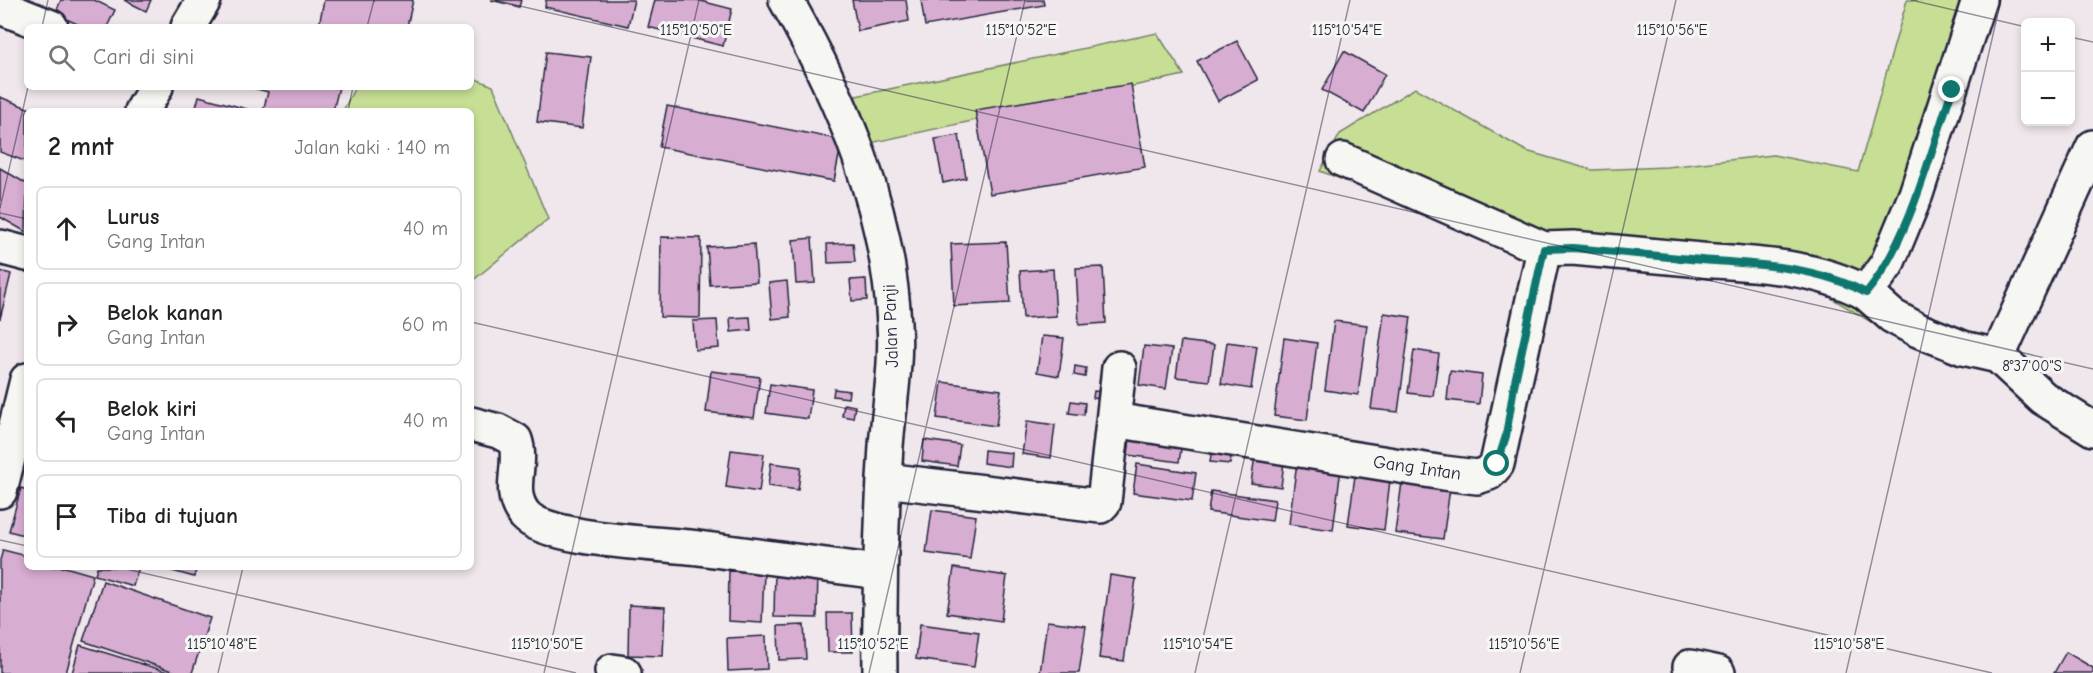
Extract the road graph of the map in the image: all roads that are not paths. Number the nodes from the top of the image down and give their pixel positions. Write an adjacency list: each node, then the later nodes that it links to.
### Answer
1 (204, 0): 6 (street)
2 (786, 0): 21 (street, Jalan Panji)
3 (1979, 0): 14 (street)
4 (0, 8): 5 (street)
5 (43, 24)
6 (190, 24)
7 (154, 90): 8 (street)
8 (144, 108)
9 (2093, 147): 15 (street)
10 (1343, 160): 12 (street)
11 (0, 247): 13 (street)
12 (1544, 249): 14 (street); 18 (street, Gang Intan)
13 (24, 253)
14 (1866, 293): 15 (street)
15 (1998, 356): 20 (street)
16 (1119, 368): 18 (street)
17 (18, 409): 22 (street)
18 (1114, 420): 21 (street)
19 (474, 425): 23 (street)
20 (2093, 429)
21 (885, 480): 23 (street, Jalan Panji)
22 (0, 491)
23 (879, 572): 24 (street, Jalan Panji)
24 (880, 673)

